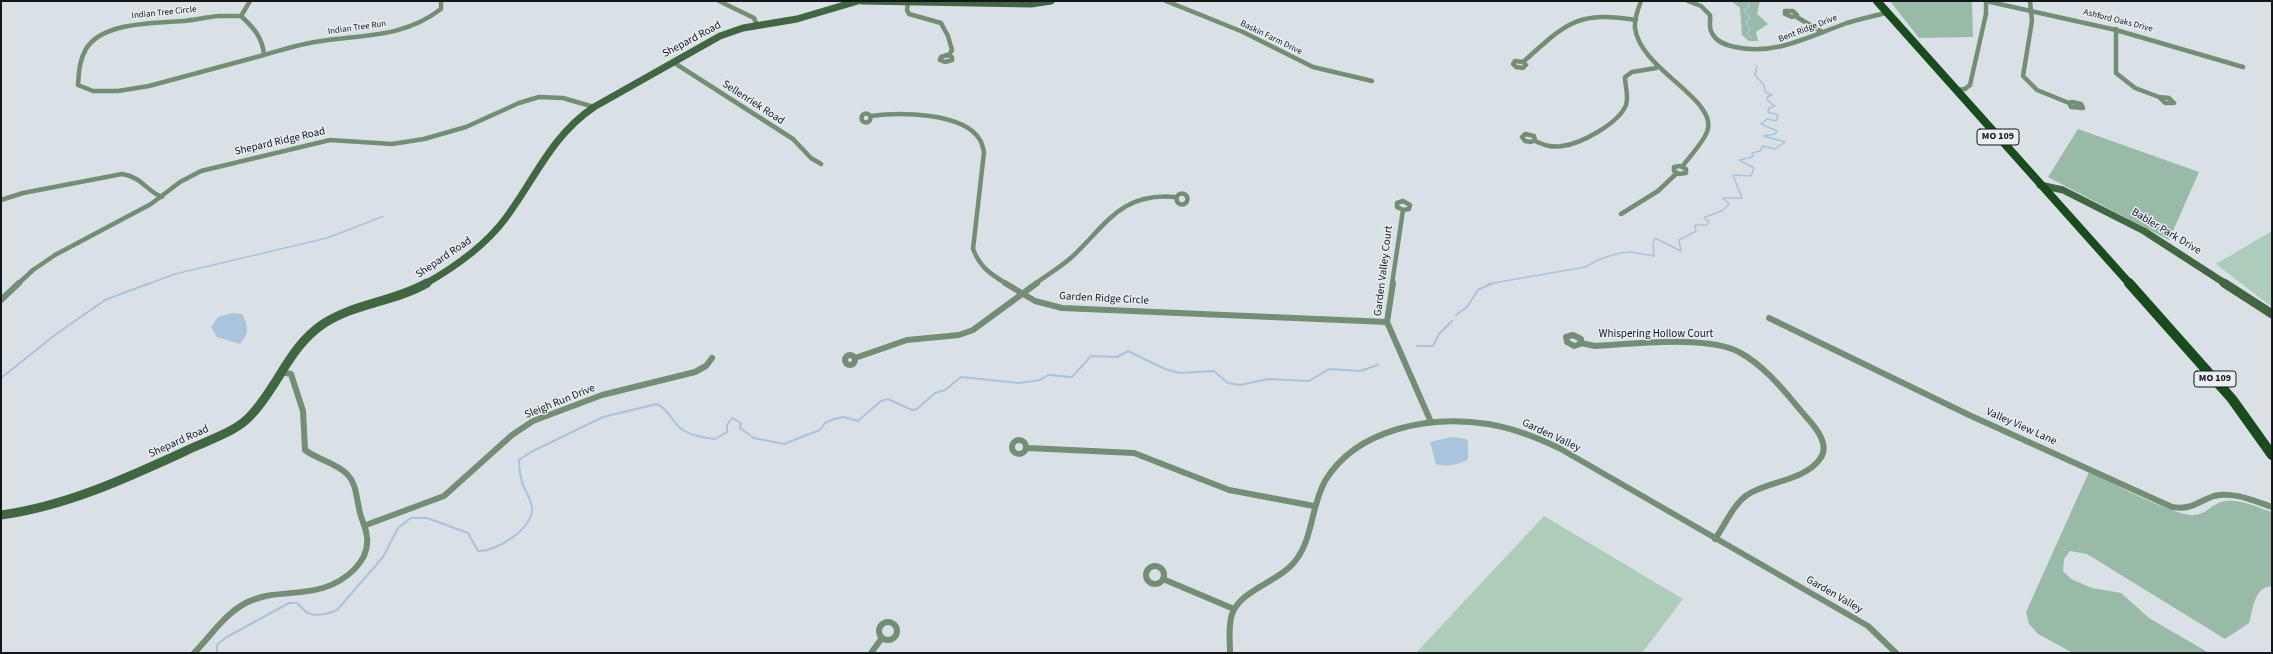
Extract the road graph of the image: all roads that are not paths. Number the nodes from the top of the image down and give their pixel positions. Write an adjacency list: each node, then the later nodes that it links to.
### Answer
1 (250, 1): 16 (street)
2 (441, 1): 23 (street, Indian Tree Run)
3 (719, 1): 19 (street)
4 (858, 1): 19 (street, Shepard Road)
5 (862, 1): 13 (street)
6 (1051, 1): 13 (street)
7 (1166, 1): 28 (street, Baskin Farm Drive)
8 (1641, 1): 18 (street)
9 (1688, 1): 21 (street, Bent Ridge Drive)
10 (1878, 1): 15 (main road, MO 109)
11 (1986, 1): 14 (street, Ashford Oaks Drive); 29 (street)
12 (2030, 1): 14 (street)
13 (908, 3): 22 (street)
14 (2031, 9): 20 (street, Ashford Oaks Drive); 31 (street)
15 (1886, 13): 21 (street, Bent Ridge Drive); 29 (main road, MO 109)
16 (242, 16): 23 (street); 23 (street, Indian Tree Circle)
17 (1795, 16): 21 (street)
18 (1636, 20): 25 (street); 27 (street)
19 (757, 25): 24 (street, Shepard Road)
20 (2116, 29): 26 (street, Ashford Oaks Drive); 30 (street)
21 (1822, 32)
22 (949, 55)
23 (264, 56)
24 (672, 62): 32 (street, Shepard Road); 35 (street, Sellenriek Road)
25 (1523, 62)
26 (2243, 67)
27 (1656, 68): 34 (street); 41 (street)
28 (1372, 81)
29 (1956, 90): 36 (main road, MO 109)
30 (2159, 97)
31 (2069, 103)
32 (594, 107): 37 (street, Shepard Ridge Road); 50 (street, Shepard Road)
33 (871, 116): 42 (street, Garden Ridge Circle)
34 (1534, 141)
35 (821, 164)
36 (2040, 184): 44 (street, Babler Park Drive); 53 (main road, MO 109)
37 (162, 197): 39 (street); 43 (street, Shepard Ridge Road)
38 (1175, 197): 42 (street)
39 (1, 200)
40 (1403, 210): 46 (street, Garden Valley Court)
41 (1621, 214)
42 (1022, 295): 46 (street, Garden Ridge Circle); 49 (street)
43 (1, 300)
44 (2272, 314)
45 (1769, 318): 55 (street, Valley View Lane)
46 (1388, 322): 51 (street, Garden Valley Court)
47 (1581, 343): 58 (street, Whispering Hollow Court)
48 (712, 358): 57 (street, Sleigh Run Drive)
49 (856, 358)
50 (281, 372): 56 (street, Shepard Road); 57 (street)
51 (1431, 422): 54 (street, Garden Valley); 58 (street, Garden Valley)
52 (1028, 448): 54 (street)
53 (2272, 455)
54 (1314, 506): 60 (street, Garden Valley)
55 (2272, 507)
56 (1, 515)
57 (366, 525): 62 (street)
58 (1715, 539): 65 (street, Garden Valley)
59 (1163, 579): 60 (street)
60 (1234, 609): 64 (street, Garden Valley)
61 (882, 638): 63 (street)
62 (194, 653)
63 (871, 653)
64 (1230, 653)
65 (1896, 653)

